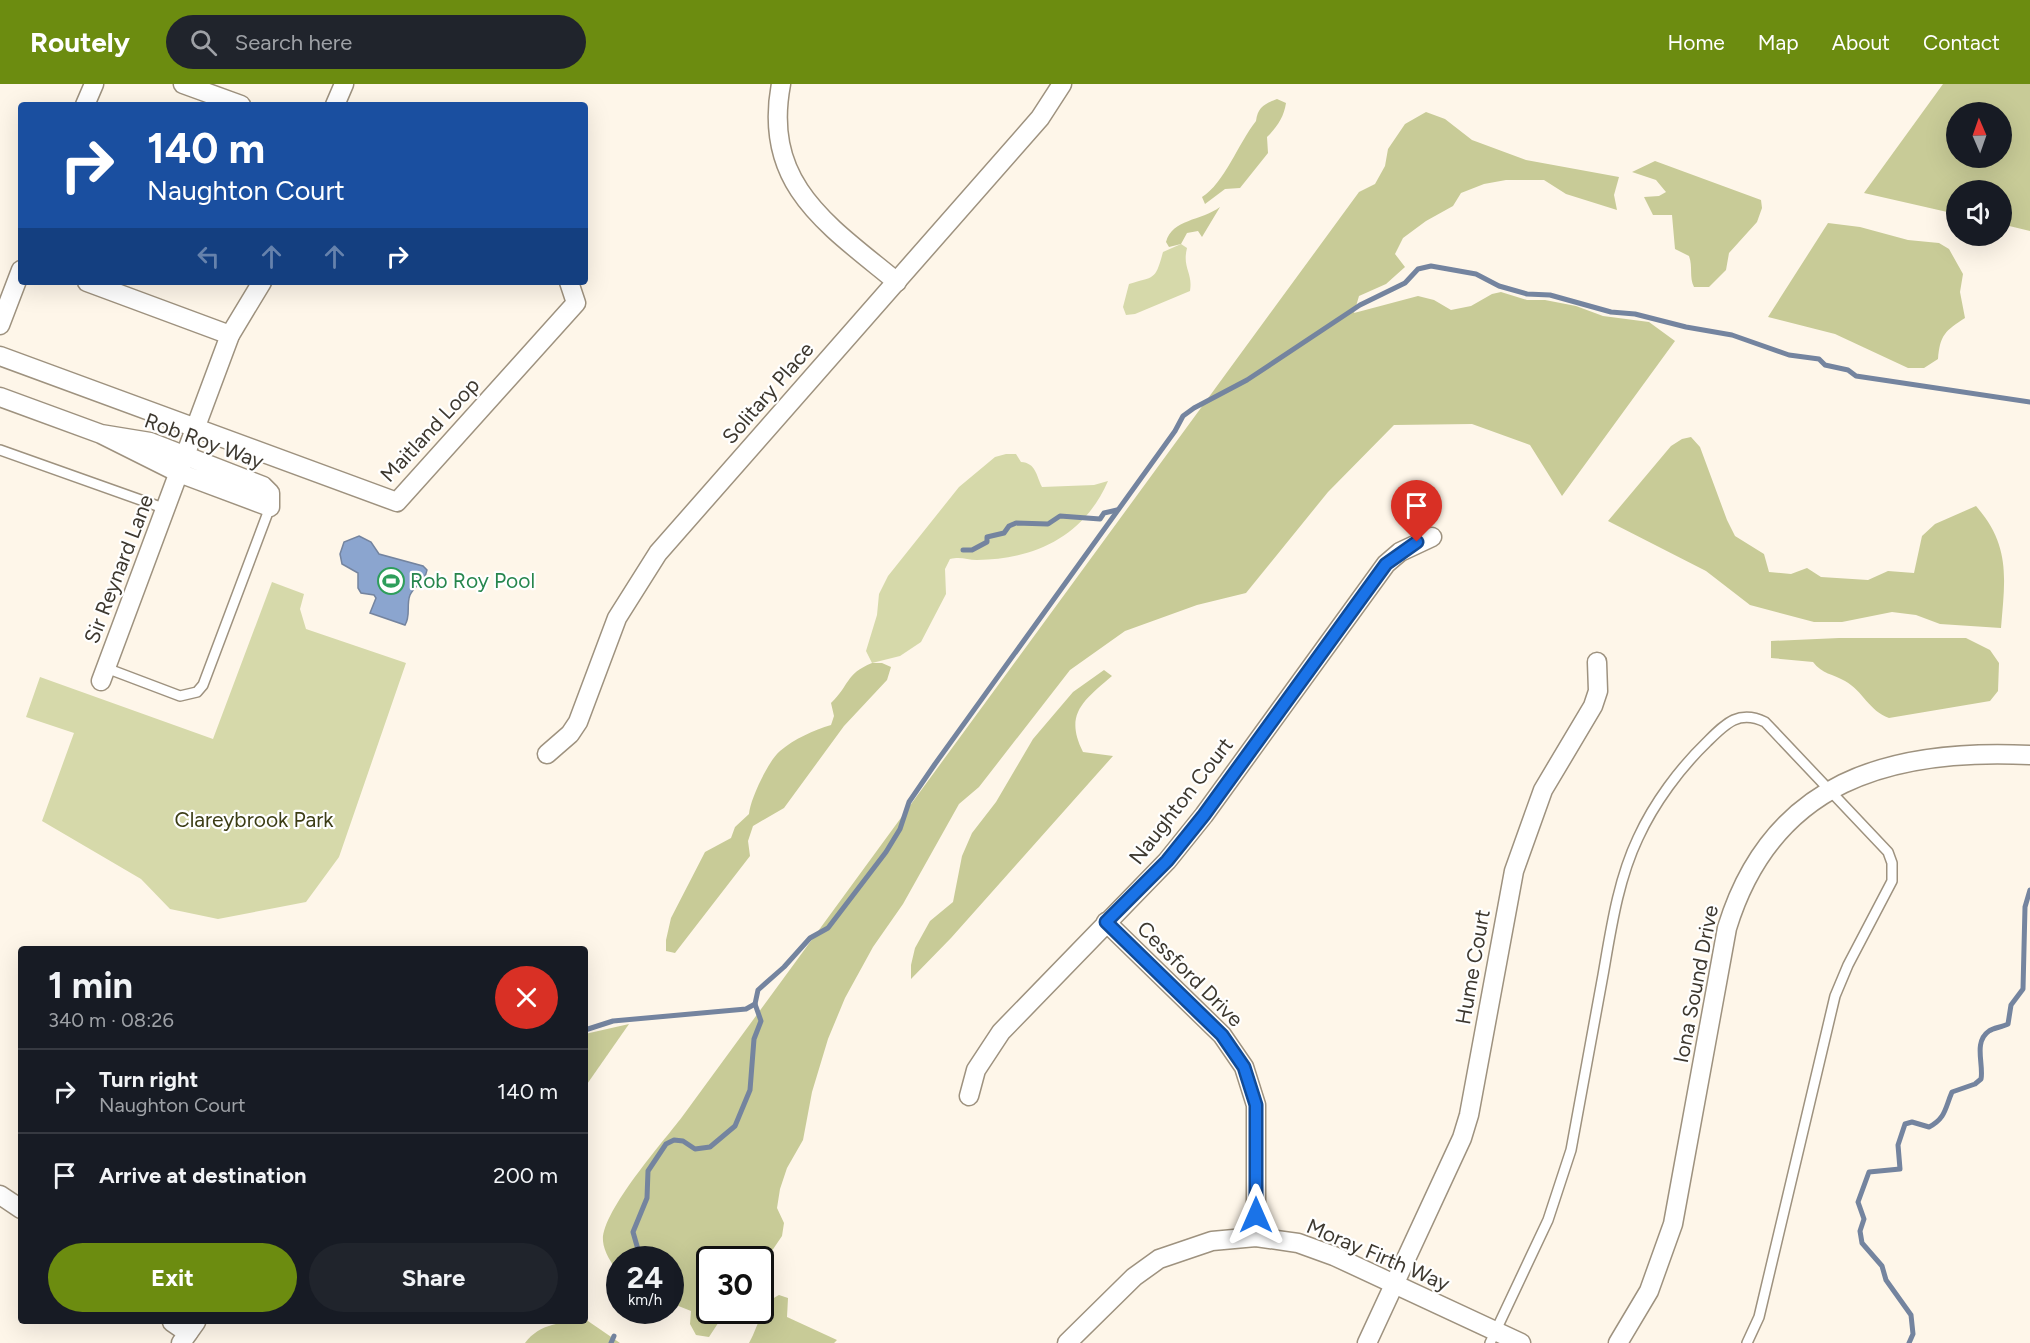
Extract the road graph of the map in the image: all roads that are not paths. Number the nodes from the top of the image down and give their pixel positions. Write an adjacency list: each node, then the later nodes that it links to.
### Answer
1 (94, 84): 6 (street)
2 (183, 84): 7 (street)
3 (344, 84): 8 (street)
4 (781, 84): 10 (street)
5 (1062, 84): 10 (street, Solitary Place)
6 (86, 102)
7 (233, 102)
8 (336, 102)
9 (18, 278): 14 (street)
10 (897, 282): 26 (street, Solitary Place)
11 (95, 285): 15 (street)
12 (260, 285): 15 (street)
13 (570, 285): 18 (street, Maitland Loop)
14 (0, 325)
15 (230, 335): 18 (street)
16 (0, 356): 18 (street)
17 (0, 397): 20 (street, Rob Roy Way)
18 (195, 429): 20 (street)
19 (0, 450): 22 (lane)
20 (182, 464): 21 (street, Rob Roy Way); 22 (street, Sir Reynard Lane)
21 (270, 507): 25 (lane)
22 (166, 509): 25 (street, Sir Reynard Lane)
23 (1432, 537): 29 (street, Naughton Court)
24 (1597, 662): 34 (street, Hume Court)
25 (104, 674)
26 (547, 754)
27 (2030, 754): 28 (street, Iona Sound Drive)
28 (1829, 790): 37 (lane); 41 (street, Iona Sound Drive); 42 (lane)
29 (1106, 922): 30 (street, Naughton Court); 33 (street, Cessford Drive)
30 (969, 1096)
31 (0, 1195): 32 (street)
32 (18, 1207)
33 (1256, 1237): 34 (street, Moray Firth Way); 38 (street, Moray Firth Way)
34 (1395, 1284): 37 (street, Moray Firth Way); 39 (street, Hume Court)
35 (175, 1324): 36 (street)
36 (188, 1333)
37 (1492, 1337): 40 (street, Moray Firth Way)
38 (1067, 1343)
39 (1366, 1343)
40 (1521, 1343)
41 (1618, 1343)
42 (1747, 1343)

